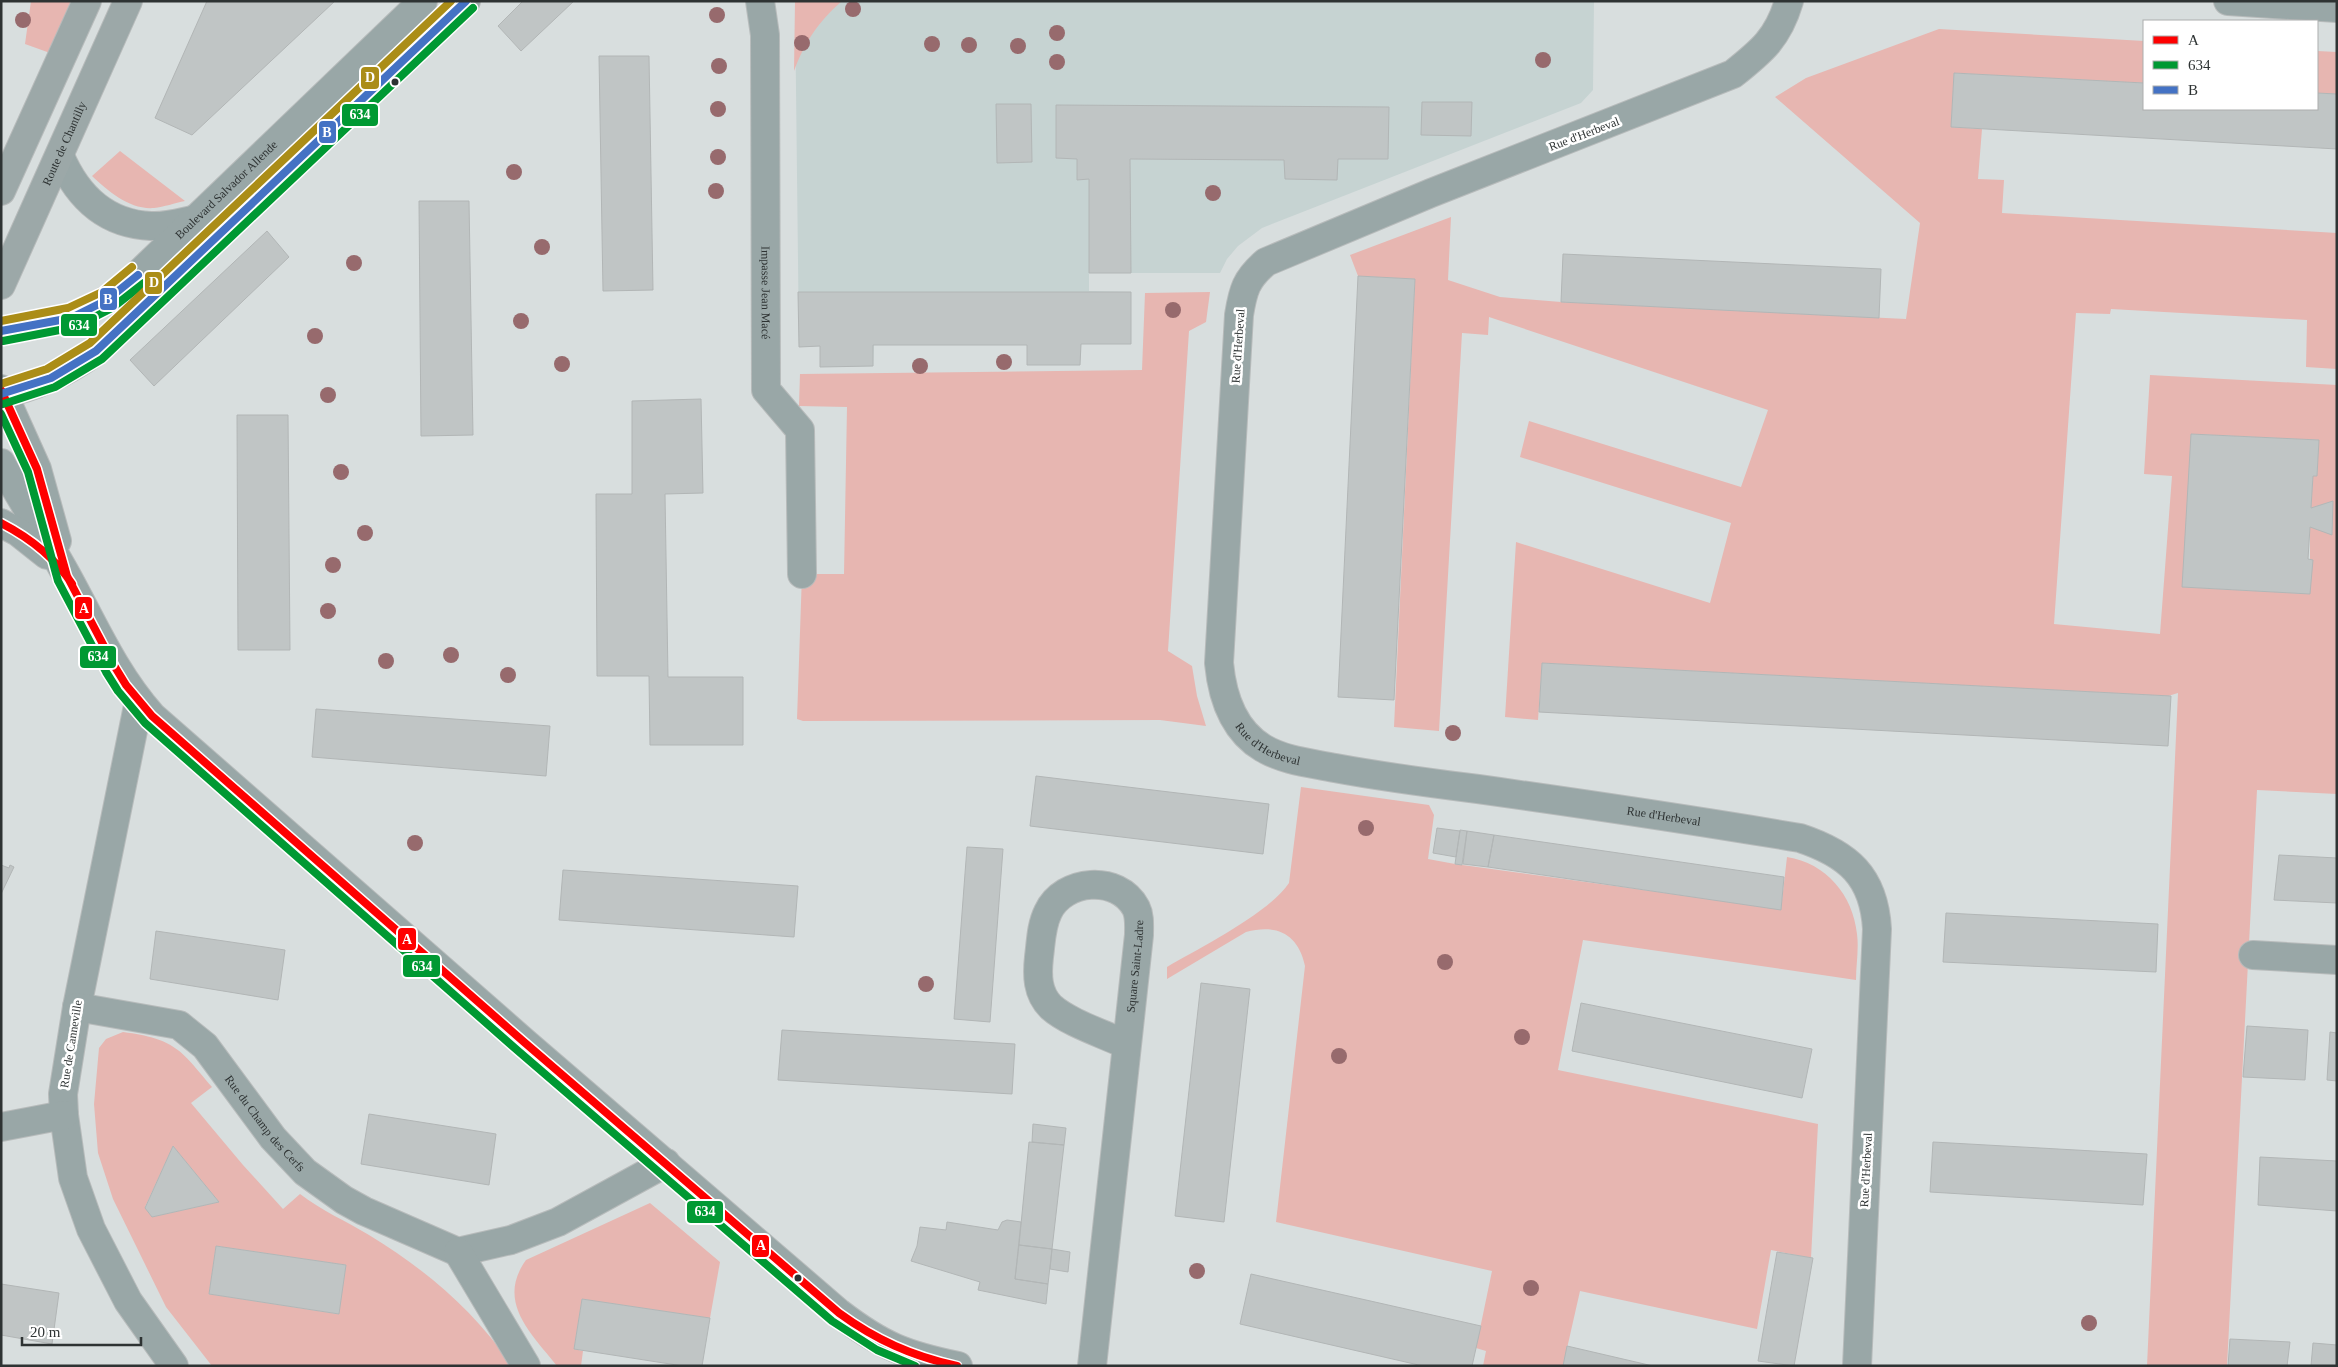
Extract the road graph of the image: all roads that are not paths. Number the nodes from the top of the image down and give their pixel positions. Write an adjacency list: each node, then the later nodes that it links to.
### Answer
1 (87, 1): 10 (main road)
2 (128, 1): 9 (main road, Route de Chantilly)
3 (423, 1): 11 (street, Boulevard Salvador Allende)
4 (466, 1): 14 (street)
5 (760, 1): 17 (street, Impasse Jean Macé)
6 (1789, 1): 32 (street, Rue d'Herbeval)
7 (2228, 1): 8 (street)
8 (2337, 8)
9 (60, 156): 11 (street); 12 (main road, Route de Chantilly)
10 (1, 191)
11 (197, 219): 13 (street, Boulevard Salvador Allende)
12 (1, 285)
13 (1, 331)
14 (2, 392): 18 (street)
15 (1, 463): 18 (street)
16 (1, 523): 18 (street)
17 (802, 574)
18 (67, 576): 19 (street)
19 (139, 701): 22 (street, Rue de Canneville); 26 (street)
20 (2253, 955): 21 (street)
21 (2337, 960)
22 (77, 1007): 24 (street, Rue de Canneville); 27 (street, Rue du Champ des Cerfs)
23 (1126, 1044): 23 (street, Square Saint-Ladre); 31 (street, Square Saint-Ladre)
24 (64, 1115): 25 (street); 28 (street, Rue de Canneville)
25 (1, 1126)
26 (666, 1162): 27 (street); 30 (street)
27 (458, 1252): 29 (street)
28 (174, 1366)
29 (526, 1366)
30 (958, 1366)
31 (1092, 1366)
32 (1857, 1366)

